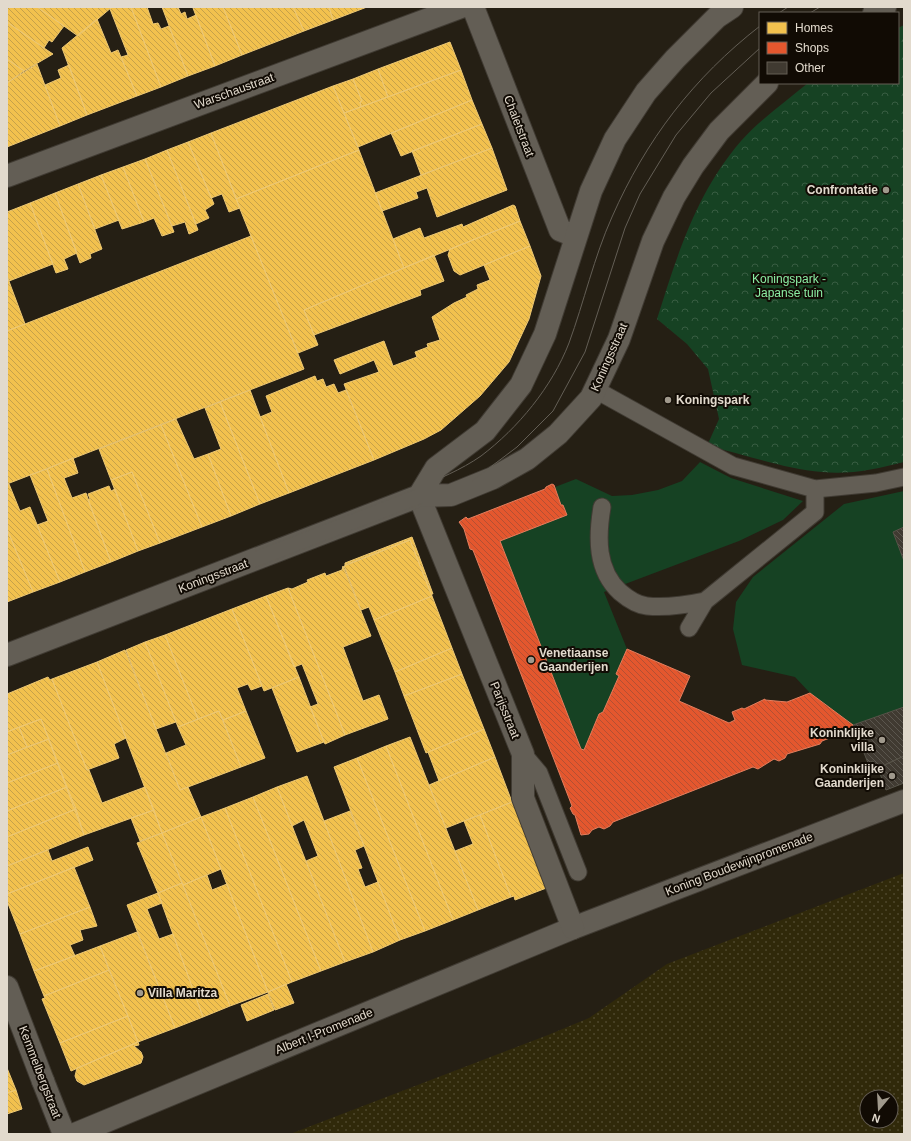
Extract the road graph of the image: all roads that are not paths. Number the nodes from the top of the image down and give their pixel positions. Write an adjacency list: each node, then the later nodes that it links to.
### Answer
1 (461, 7): 7 (street, Warschaustraat)
2 (473, 7): 8 (street, Chaletstraat)
3 (732, 7): 8 (street)
4 (885, 7): 5 (street)
5 (876, 12)
6 (766, 84): 9 (street, Koningsstraat)
7 (7, 176)
8 (575, 236): 12 (street)
9 (596, 390): 11 (lane); 12 (street, Koningsstraat)
10 (904, 477): 11 (lane)
11 (815, 489): 14 (lane)
12 (420, 496): 16 (street, Koningsstraat); 17 (street, Parijsstraat)
13 (602, 507): 14 (lane)
14 (705, 601): 15 (lane)
15 (689, 628)
16 (7, 655)
17 (523, 754): 19 (lane); 20 (street, Parijsstraat)
18 (904, 801): 20 (street, Koning Boudewijnpromenade)
19 (578, 872)
20 (574, 928): 23 (street, Albert I-Promenade)
21 (7, 987): 22 (street, Kemmelbergstraat)
22 (64, 1134)
23 (75, 1134)

